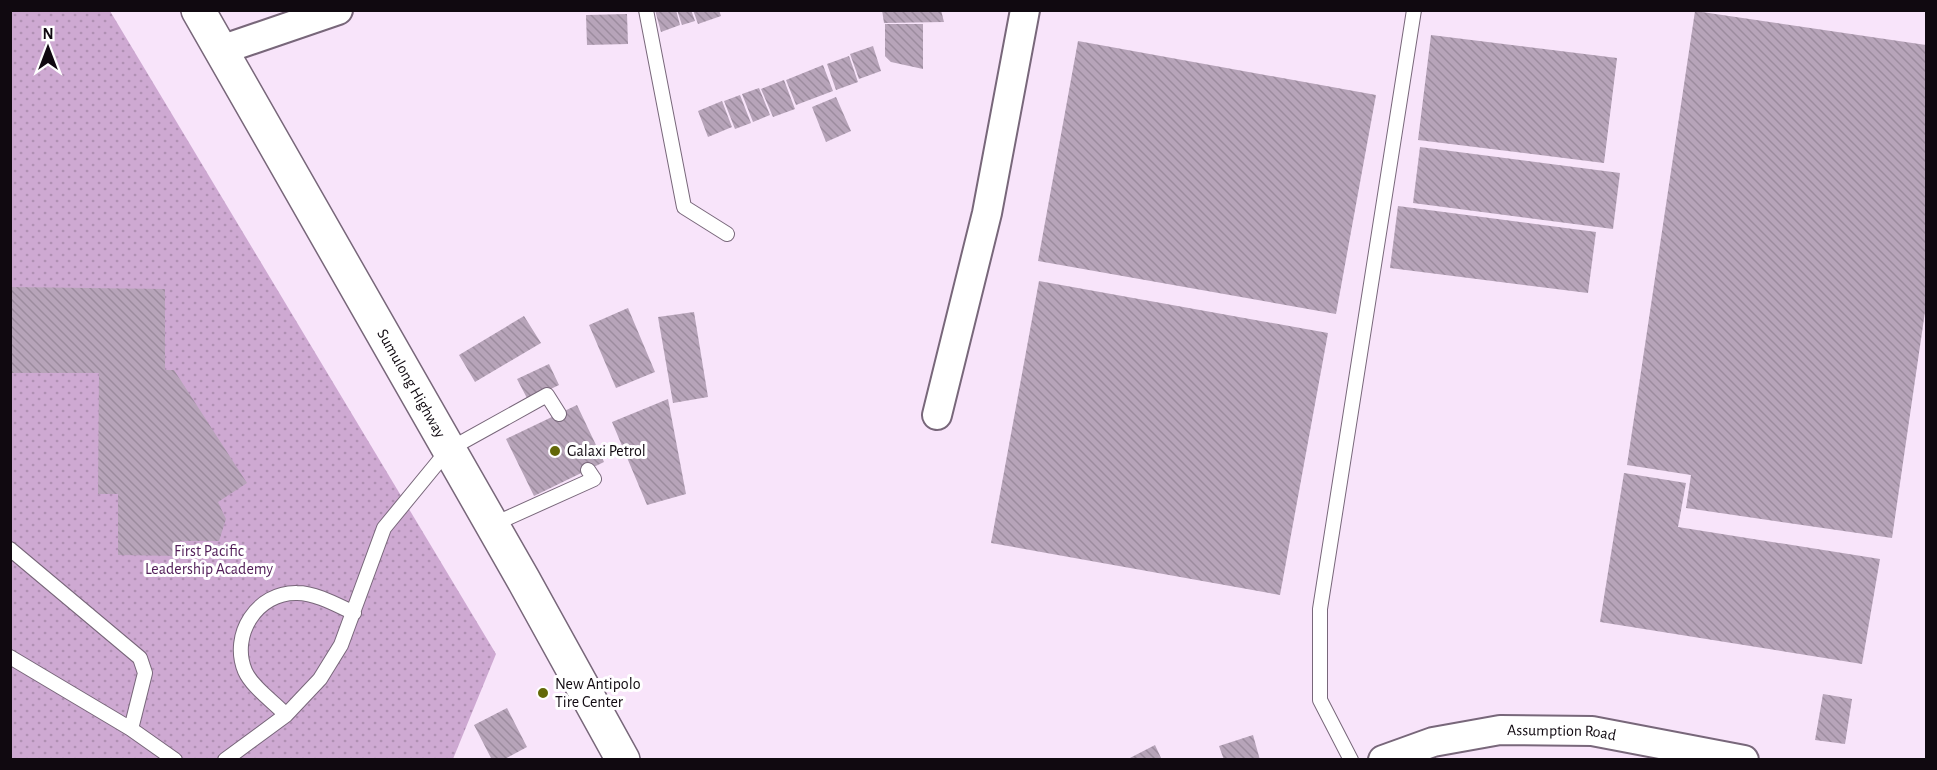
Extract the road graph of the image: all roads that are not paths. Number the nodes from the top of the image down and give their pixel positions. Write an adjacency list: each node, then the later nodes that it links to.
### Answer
1 (198, 10): 6 (main road, Sumulong Highway)
2 (338, 10): 6 (street)
3 (646, 10): 7 (lane)
4 (1025, 10): 9 (street)
5 (1414, 10): 21 (lane)
6 (221, 50): 10 (main road, Sumulong Highway)
7 (727, 234)
8 (559, 414): 10 (lane)
9 (937, 415)
10 (448, 450): 12 (main road, Sumulong Highway); 14 (lane)
11 (588, 470): 12 (lane)
12 (492, 525): 20 (main road, Sumulong Highway)
13 (10, 549): 17 (lane)
14 (354, 612): 16 (lane); 16 (lane)
15 (10, 657): 17 (lane)
16 (286, 715): 19 (lane)
17 (131, 729): 18 (lane)
18 (175, 759)
19 (225, 759)
20 (623, 759)
21 (1352, 759)
22 (1383, 759): 23 (street, Assumption Road)
23 (1744, 759)

